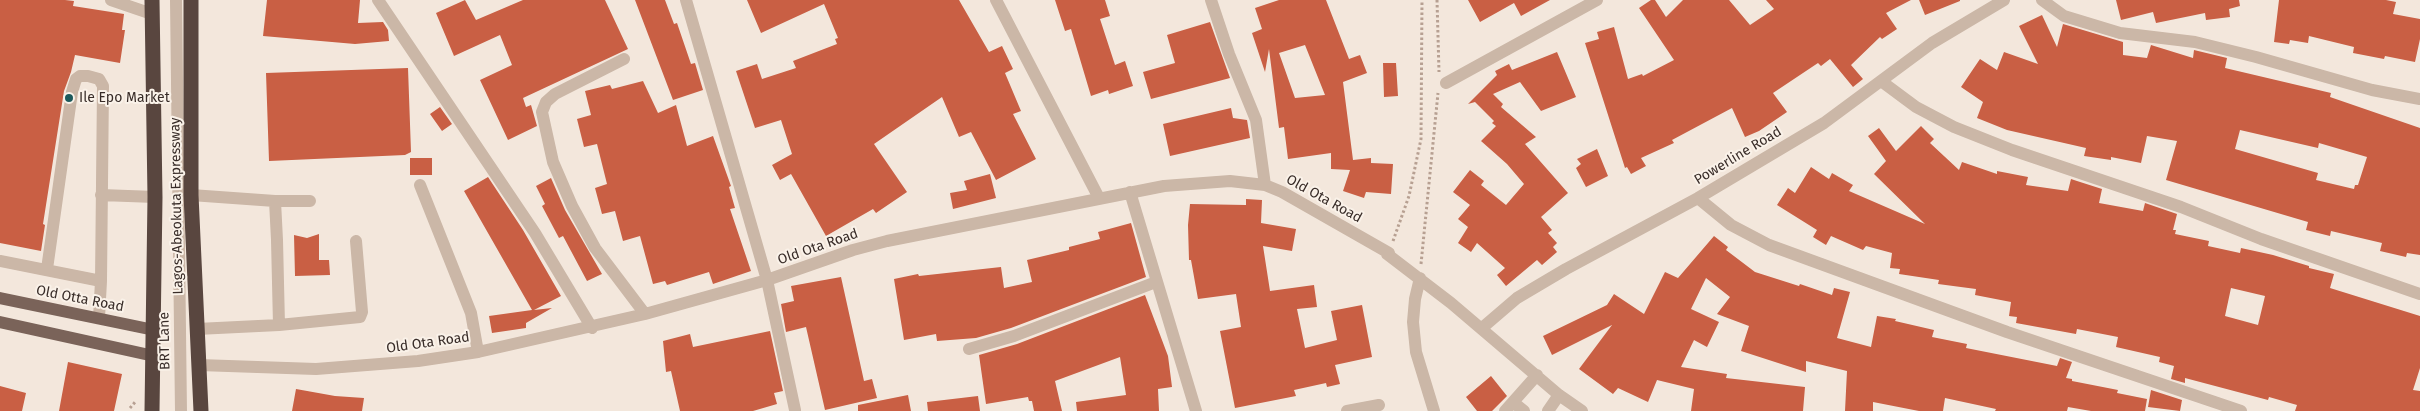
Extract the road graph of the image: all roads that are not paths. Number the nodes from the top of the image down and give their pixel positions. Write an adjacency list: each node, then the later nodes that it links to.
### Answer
1 (111, 0): 11 (street)
2 (176, 0): 53 (street, BRT Lane)
3 (191, 0): 20 (highway, Lagos-Abeokuta Expressway)
4 (378, 0): 40 (street)
5 (686, 0): 30 (street)
6 (996, 0): 22 (street)
7 (1597, 0): 14 (street)
8 (2004, 0): 13 (street, Powerline Road)
9 (2042, 0): 15 (street)
10 (1215, 1): 16 (street)
11 (152, 7): 21 (highway, Lagos-Abeokuta Expressway)
12 (624, 59): 35 (street)
13 (1881, 81): 23 (street, Powerline Road); 33 (street)
14 (1441, 83)
15 (2420, 99)
16 (1265, 185): 18 (street, Old Ota Road); 29 (street, Old Ota Road)
17 (420, 186): 44 (street)
18 (1130, 192): 22 (street, Old Ota Road); 32 (street)
19 (101, 195): 21 (street); 28 (street); 31 (street)
20 (191, 195): 24 (street); 39 (highway, Lagos-Abeokuta Expressway)
21 (155, 197): 42 (highway, Lagos-Abeokuta Expressway)
22 (1099, 198): 30 (street, Old Ota Road)
23 (1698, 198): 41 (street, Powerline Road); 60 (street)
24 (275, 201): 25 (street); 38 (street)
25 (310, 201)
26 (356, 241): 38 (street)
27 (0, 261): 28 (street)
28 (47, 269): 31 (street)
29 (1416, 275): 41 (street, Old Ota Road); 57 (street)
30 (767, 280): 35 (street, Old Ota Road); 51 (street)
31 (101, 281): 36 (street)
32 (1156, 282): 43 (street); 55 (street)
33 (2420, 294)
34 (0, 298): 36 (main road, Old Otta Road)
35 (645, 314): 40 (street, Old Ota Road)
36 (99, 318): 42 (main road, Old Otta Road)
37 (0, 322): 45 (main road)
38 (279, 325): 39 (street)
39 (197, 328): 46 (highway, Lagos-Abeokuta Expressway)
40 (592, 328): 44 (street, Old Ota Road)
41 (1482, 328): 47 (street, Old Ota Road)
42 (154, 330): 45 (highway, Lagos-Abeokuta Expressway)
43 (968, 349)
44 (478, 352): 46 (street, Old Ota Road)
45 (154, 356): 52 (highway, Lagos-Abeokuta Expressway)
46 (199, 366): 54 (highway, Lagos-Abeokuta Expressway)
47 (1537, 375): 48 (street, Old Ota Road); 50 (street)
48 (1559, 395): 58 (street); 59 (street, Old Ota Road)
49 (1379, 405): 56 (street)
50 (1514, 408)
51 (795, 410)
52 (152, 411)
53 (181, 411)
54 (201, 411)
55 (1196, 411)
56 (1347, 411)
57 (1434, 411)
58 (1548, 411)
59 (1582, 411)
60 (2241, 411)

